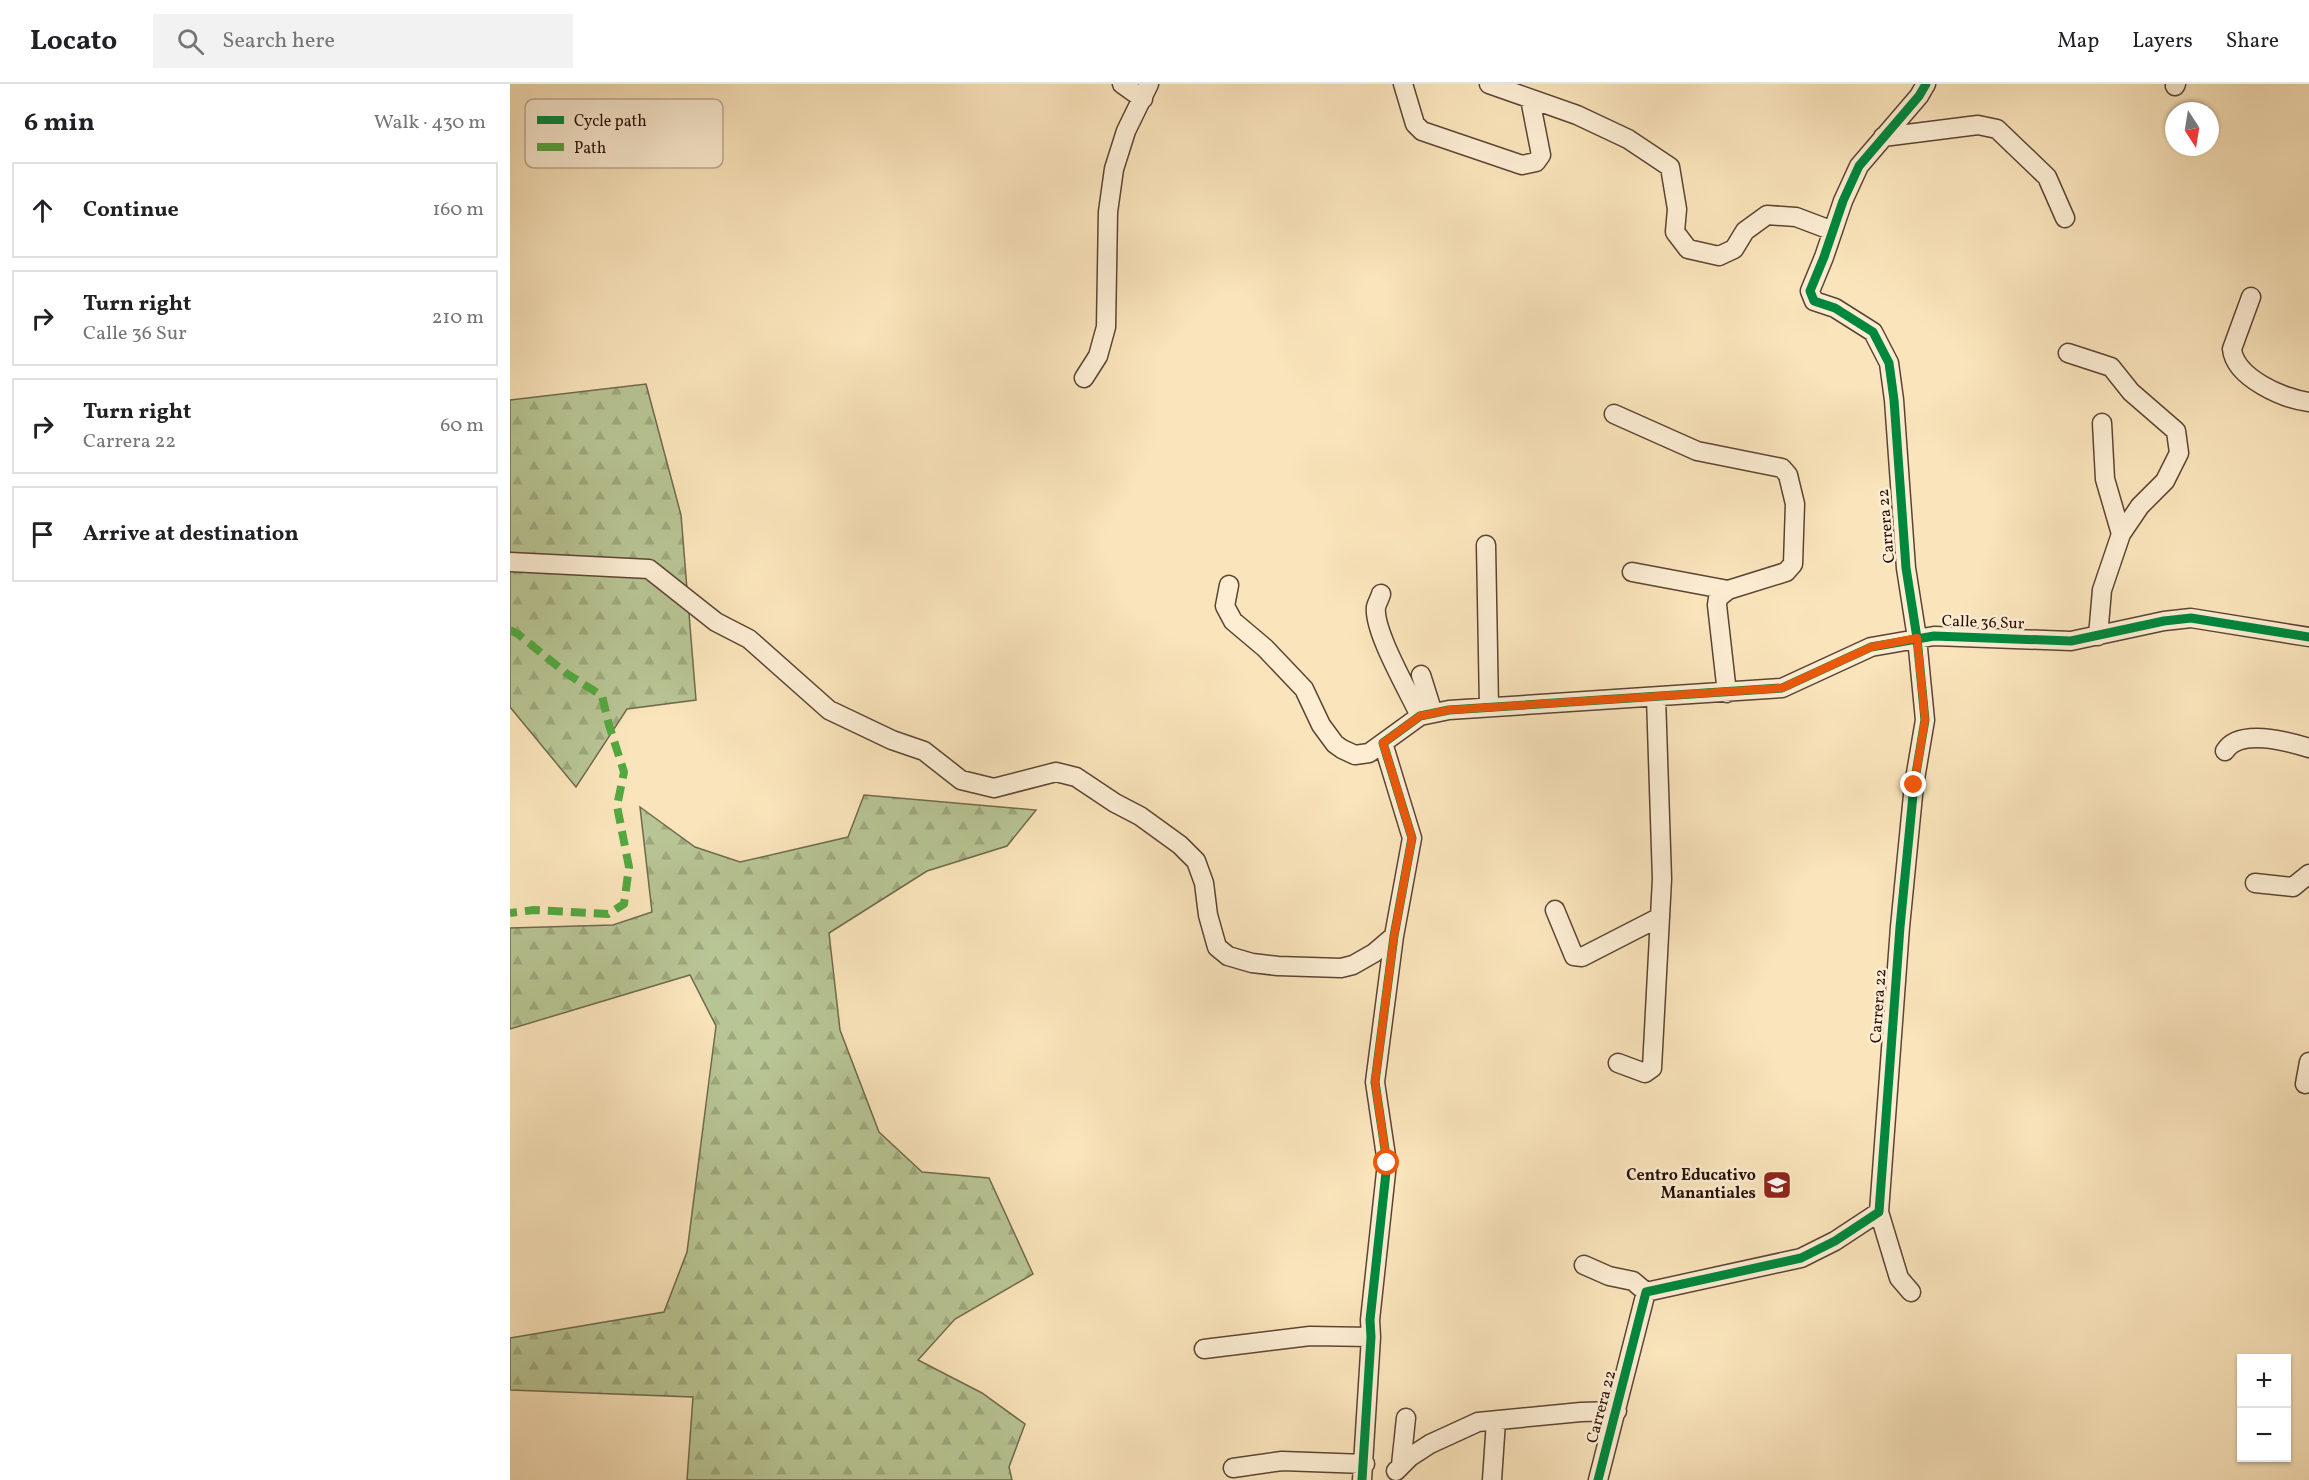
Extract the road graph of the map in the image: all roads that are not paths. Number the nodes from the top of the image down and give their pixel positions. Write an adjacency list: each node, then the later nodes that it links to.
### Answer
1 (1122, 84): 6 (street)
2 (1403, 84): 7 (street)
3 (1489, 84): 7 (street)
4 (1926, 84): 8 (street)
5 (1934, 84): 8 (street)
6 (1146, 92): 13 (street)
7 (1530, 99): 10 (street)
8 (1892, 136): 9 (street); 10 (street, Carrera 22)
9 (2065, 218)
10 (1833, 231): 26 (street, Carrera 22)
11 (2251, 297): 14 (street)
12 (2068, 353): 17 (street)
13 (1084, 378)
14 (2309, 402)
15 (1614, 414): 22 (street)
16 (2102, 423): 17 (street)
17 (2121, 534): 24 (street)
18 (1486, 545): 30 (street)
19 (510, 562): 39 (street)
20 (1632, 572): 22 (street)
21 (1229, 585): 32 (street, Calle 36 Sur)
22 (1728, 590): 28 (street)
23 (1381, 594): 31 (street)
24 (2098, 636): 25 (street, Calle 36 Sur); 26 (street, Calle 36 Sur)
25 (2309, 637)
26 (1917, 638): 28 (street, Calle 36 Sur); 43 (street, Carrera 22)
27 (1421, 675): 31 (street)
28 (1727, 693): 29 (street, Calle 36 Sur)
29 (1656, 697): 30 (street, Calle 36 Sur); 38 (street)
30 (1489, 707): 31 (street, Calle 36 Sur)
31 (1426, 715): 32 (street, Calle 36 Sur)
32 (1383, 743): 39 (street)
33 (2309, 748): 34 (street)
34 (2225, 751)
35 (2309, 874): 36 (street)
36 (2255, 884)
37 (1555, 910): 38 (street)
38 (1660, 917): 41 (street)
39 (1394, 936): 47 (street)
40 (2309, 1062): 42 (street)
41 (1618, 1063)
42 (2305, 1084)
43 (1879, 1212): 45 (street); 46 (street)
44 (1584, 1265): 45 (street)
45 (1646, 1292): 49 (street, Carrera 22)
46 (1911, 1292)
47 (1371, 1337): 48 (street); 53 (street)
48 (1204, 1349)
49 (1617, 1411): 51 (street); 55 (street, Carrera 22)
50 (1406, 1418): 51 (street)
51 (1496, 1421): 54 (street)
52 (1233, 1468): 53 (street)
53 (1363, 1472)
54 (1492, 1480)
55 (1598, 1480)

